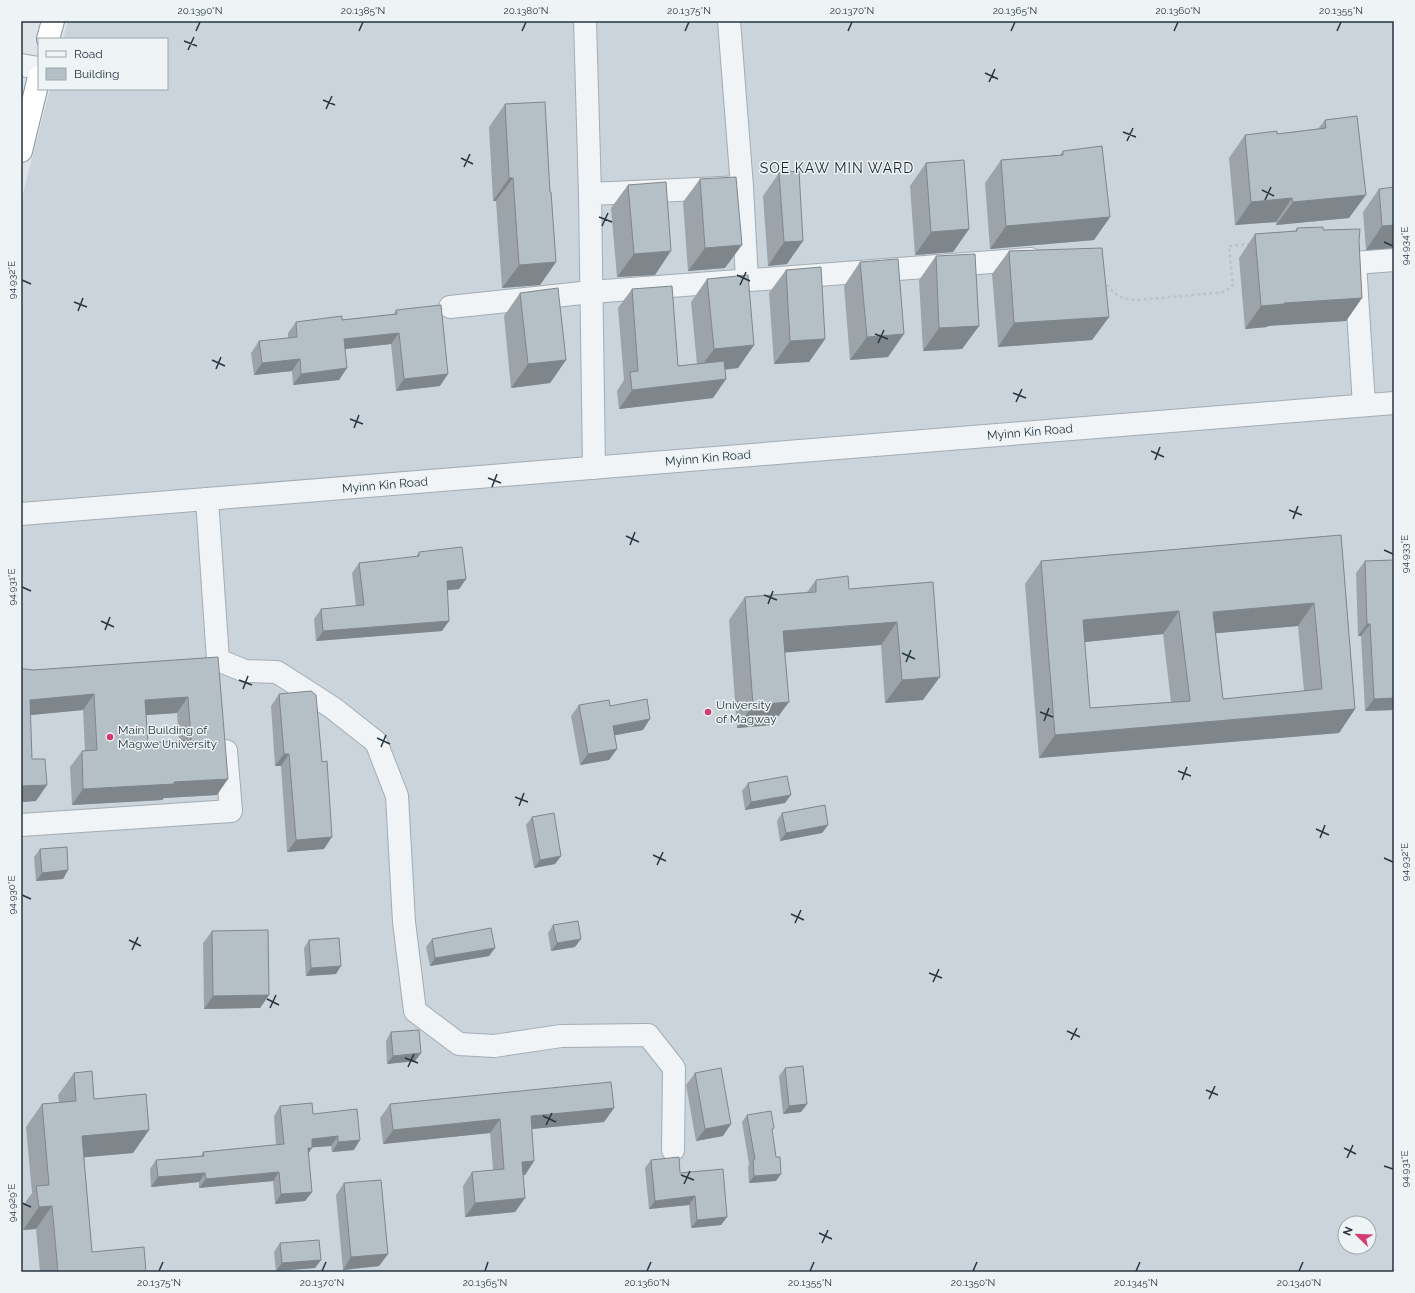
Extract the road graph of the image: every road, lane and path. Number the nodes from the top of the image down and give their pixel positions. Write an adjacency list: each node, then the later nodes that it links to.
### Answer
1 (53, 21): 4 (highway)
2 (586, 21): 10 (street)
3 (729, 21): 9 (street)
4 (48, 38)
5 (21, 65): 6 (street)
6 (38, 68)
7 (38, 81): 8 (highway)
8 (21, 151)
9 (742, 187): 10 (street); 15 (street)
10 (590, 194): 16 (street)
11 (1253, 244): 14 (path)
12 (1053, 257): 15 (street)
13 (1394, 260): 19 (street)
14 (1100, 274)
15 (747, 280): 16 (street)
16 (591, 292): 17 (street); 20 (street)
17 (450, 307)
18 (1394, 403): 19 (street, Myinn Kin Road)
19 (1364, 405): 20 (street, Myinn Kin Road)
20 (594, 468): 21 (street, Myinn Kin Road)
21 (206, 499): 22 (street, Myinn Kin Road); 23 (street)
22 (21, 514)
23 (210, 660): 24 (street); 27 (street)
24 (220, 683)
25 (224, 728): 26 (street)
26 (21, 825)
27 (673, 1150)

